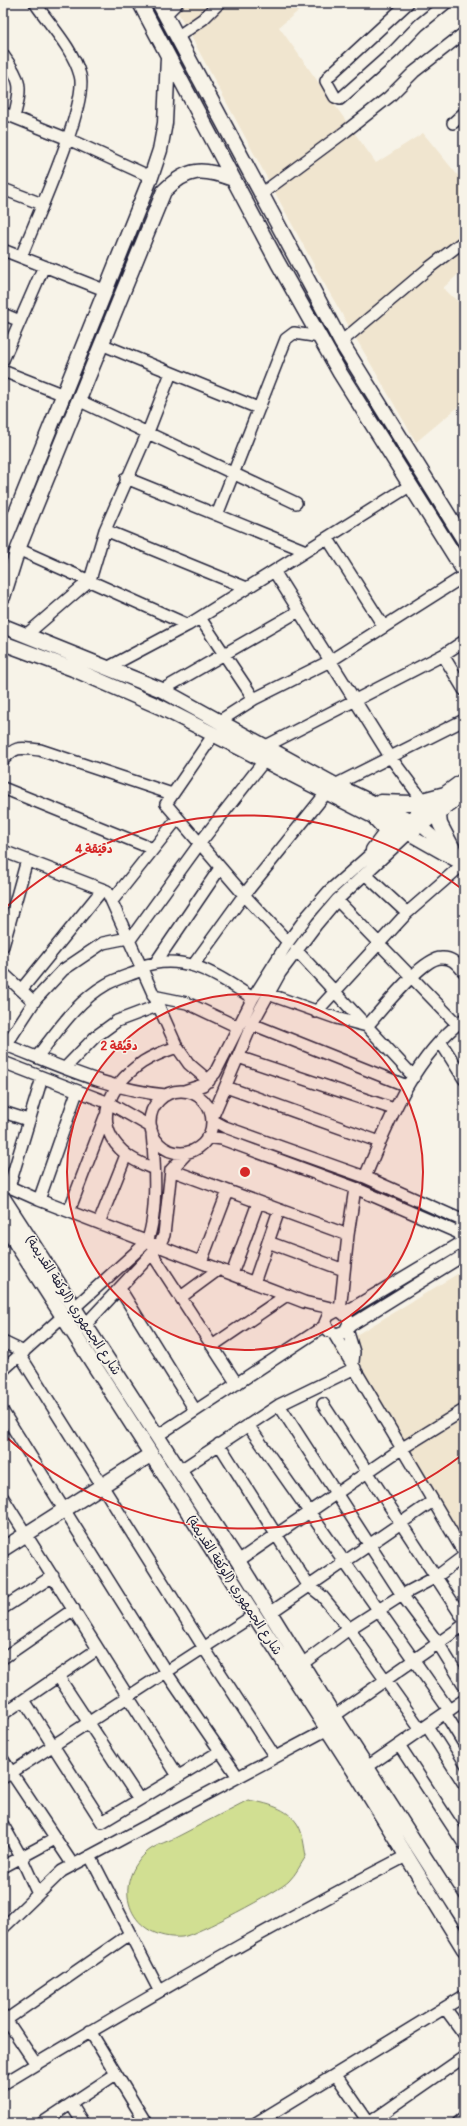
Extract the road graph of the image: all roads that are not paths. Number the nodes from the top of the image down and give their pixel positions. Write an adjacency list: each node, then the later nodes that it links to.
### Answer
1 (35, 3): 16 (street)
2 (140, 3): 11 (main road)
3 (177, 3): 7 (street)
4 (219, 3): 9 (street)
5 (408, 3): 6 (street)
6 (446, 3)
7 (162, 9): 9 (main road)
8 (464, 33): 20 (street)
9 (177, 37): 20 (main road)
10 (3, 55): 14 (street)
11 (168, 56): 17 (main road); 18 (main road)
12 (3, 113): 14 (street)
13 (464, 113): 15 (street)
14 (14, 117): 16 (street)
15 (453, 123)
16 (68, 139): 17 (street); 21 (street)
17 (151, 177): 22 (main road)
18 (234, 179): 23 (main road); 29 (main road)
19 (3, 189): 21 (street)
20 (261, 194): 28 (main road)
21 (42, 204): 26 (street)
22 (142, 204): 23 (main road); 30 (main road)
23 (155, 210): 35 (main road)
24 (464, 242): 34 (street)
25 (3, 250): 26 (street)
26 (21, 257): 27 (street)
27 (44, 266): 30 (street); 32 (street)
28 (301, 269): 29 (main road); 34 (main road)
29 (287, 277): 33 (main road)
30 (107, 291): 37 (main road)
31 (3, 314): 32 (street)
32 (20, 321): 36 (street)
33 (320, 337): 43 (street); 47 (main road)
34 (341, 342): 52 (main road)
35 (101, 344): 38 (main road); 40 (street)
36 (3, 360)
37 (77, 363): 38 (main road); 41 (main road)
38 (91, 369): 42 (main road)
39 (3, 371): 41 (street)
40 (171, 372): 43 (street); 44 (street)
41 (64, 395): 53 (main road)
42 (78, 400): 44 (street); 54 (main road)
43 (258, 408): 45 (street)
44 (148, 432): 45 (street); 46 (street)
45 (233, 474): 48 (street); 49 (street)
46 (126, 478): 49 (street); 50 (street)
47 (411, 485): 51 (street); 57 (main road)
48 (296, 503)
49 (218, 515): 55 (street)
50 (105, 530): 59 (street); 60 (street)
51 (328, 539): 55 (street); 66 (street)
52 (464, 540)
53 (4, 541)
54 (18, 549): 59 (street); 61 (main road)
55 (306, 551): 56 (street)
56 (274, 571): 60 (street); 62 (street)
57 (464, 571)
58 (464, 576): 66 (street)
59 (90, 580): 65 (street); 67 (street)
60 (247, 588): 63 (street)
61 (3, 597)
62 (299, 611): 72 (street); 73 (street)
63 (200, 618): 65 (street); 72 (street)
64 (5, 625): 67 (main road)
65 (188, 625): 74 (street)
66 (384, 627): 73 (street)
67 (28, 636): 70 (main road); 74 (main road)
68 (464, 641): 71 (street)
69 (3, 643): 70 (main road)
70 (26, 652): 80 (main road)
71 (443, 654): 76 (street); 78 (street)
72 (225, 656): 75 (street); 77 (street)
73 (330, 661): 77 (street); 78 (street)
74 (107, 668): 75 (main road)
75 (162, 690): 80 (main road)
76 (464, 690)
77 (254, 699): 80 (street)
78 (355, 700): 81 (street); 82 (street)
79 (464, 720): 82 (street)
80 (216, 728): 81 (main road); 84 (main road); 88 (street)
81 (266, 746): 87 (main road)
82 (391, 758): 87 (street); 91 (street)
83 (3, 760): 88 (street)
84 (264, 761): 87 (main road); 96 (street)
85 (464, 780): 91 (main road)
86 (3, 788): 97 (street)
87 (331, 789): 90 (main road); 93 (main road); 105 (street)
88 (172, 794): 94 (street)
89 (464, 794): 92 (main road)
90 (362, 798): 91 (main road); 95 (main road)
91 (426, 804): 95 (main road)
92 (444, 808): 95 (main road); 101 (main road)
93 (372, 815): 95 (main road); 98 (main road)
94 (178, 818): 96 (street); 97 (street)
95 (409, 827): 98 (street); 101 (street); 103 (street)
96 (200, 843): 102 (street); 109 (street)
97 (153, 849): 107 (street)
98 (374, 850): 110 (street)
99 (3, 851): 100 (street)
100 (27, 860): 104 (street); 112 (street)
101 (462, 866): 108 (street)
102 (220, 868): 105 (street); 114 (street)
103 (365, 874): 106 (street); 108 (street)
104 (103, 889): 107 (street); 120 (street)
105 (244, 895): 110 (street); 115 (street)
106 (337, 900): 111 (street); 113 (street)
107 (112, 902): 109 (street)
108 (407, 913): 111 (street)
109 (128, 939): 116 (street); 125 (street)
110 (288, 942): 123 (street)
111 (378, 943): 119 (street); 121 (street)
112 (3, 946)
113 (296, 950): 121 (street); 122 (street)
114 (156, 962): 115 (street); 116 (street)
115 (194, 964): 123 (street)
116 (141, 969): 124 (street); 134 (street)
117 (464, 972): 119 (street)
118 (3, 973): 120 (street)
119 (411, 977): 127 (street); 129 (street)
120 (21, 990): 125 (street)
121 (335, 991): 126 (street); 129 (street)
122 (268, 994): 126 (street); 128 (street)
123 (253, 998): 130 (street)
124 (155, 1001): 130 (street); 133 (street); 137 (street)
125 (34, 1002): 132 (street)
126 (316, 1012): 129 (street)
127 (461, 1022): 131 (street)
128 (252, 1024): 135 (street); 142 (street)
129 (367, 1026): 138 (street)
130 (238, 1027): 141 (street)
131 (440, 1041): 138 (street); 140 (street)
132 (4, 1045): 134 (street)
133 (177, 1047): 141 (street); 143 (street)
134 (38, 1057): 137 (street)
135 (238, 1057): 144 (street); 149 (street)
136 (3, 1062): 139 (street)
137 (65, 1068): 143 (street)
138 (414, 1077): 142 (street)
139 (42, 1078): 146 (street); 153 (street)
140 (464, 1079)
141 (209, 1081): 145 (street)
142 (407, 1086): 149 (street)
143 (117, 1087): 147 (street); 148 (street)
144 (226, 1087): 152 (street); 156 (street)
145 (184, 1091): 147 (street); 152 (street)
146 (77, 1092): 148 (street); 165 (street)
147 (166, 1095): 154 (street)
148 (109, 1103): 151 (street); 154 (street)
149 (394, 1109): 156 (street)
150 (3, 1112): 153 (street)
151 (105, 1116): 158 (street); 168 (street)
152 (212, 1119): 155 (street); 161 (street)
153 (28, 1120): 163 (street)
154 (152, 1130): 157 (street); 159 (street)
155 (208, 1138): 157 (street); 162 (street)
156 (380, 1142): 161 (street)
157 (188, 1152): 160 (street)
158 (126, 1155): 159 (street); 170 (street)
159 (154, 1169): 173 (street)
160 (171, 1170): 164 (street); 175 (street)
161 (365, 1177): 171 (street)
162 (355, 1188): 171 (street); 172 (street)
163 (5, 1190): 165 (street); 186 (main road, شارع الجمهوري (الوكفة القديمة))
164 (228, 1192): 166 (street); 177 (street)
165 (39, 1200): 168 (street)
166 (258, 1202): 167 (street); 180 (street)
167 (279, 1210): 172 (street); 174 (street)
168 (69, 1212): 170 (street)
169 (3, 1223): 188 (main road, شارع الجمهوري (الوكفة القديمة))
170 (99, 1223): 173 (street)
171 (463, 1232): 187 (street)
172 (348, 1235): 179 (street)
173 (147, 1242): 175 (street); 186 (street)
174 (268, 1242): 179 (street); 181 (street)
175 (156, 1250): 177 (street); 182 (street); 184 (street)
176 (464, 1255): 191 (street)
177 (200, 1262): 178 (street)
178 (219, 1269): 180 (street); 184 (street)
179 (344, 1270): 187 (street)
180 (232, 1274): 181 (street)
181 (254, 1283): 183 (street)
182 (120, 1289): 189 (street); 201 (street)
183 (287, 1295): 185 (street); 194 (street)
184 (181, 1297): 194 (street)
185 (304, 1302): 187 (street); 190 (street)
186 (75, 1308): 189 (main road, شارع الجمهوري (الوكفة القديمة))
187 (341, 1312): 190 (street); 191 (street)
188 (62, 1317): 195 (street); 206 (main road, شارع الجمهوري (الوكفة القديمة))
189 (86, 1324): 204 (main road, شارع الجمهوري (الوكفة القديمة))
190 (326, 1324): 192 (street); 198 (street)
191 (348, 1328): 192 (street); 196 (street)
192 (334, 1334): 196 (street)
193 (3, 1342): 195 (street)
194 (212, 1346): 198 (street)
195 (22, 1354): 197 (street); 214 (street)
196 (354, 1365): 200 (street); 209 (street)
197 (3, 1370)
198 (237, 1384): 201 (street)
199 (323, 1404): 212 (street)
200 (279, 1405): 205 (street); 216 (street)
201 (195, 1410): 207 (street)
202 (464, 1410): 209 (street)
203 (3, 1412): 219 (street)
204 (147, 1420): 206 (main road); 207 (main road, شارع الجمهوري (الوكفة القديمة))
205 (248, 1425): 208 (street); 220 (street)
206 (134, 1428): 210 (main road, شارع الجمهوري (الوكفة القديمة))
207 (157, 1436): 211 (main road, شارع الجمهوري (الوكفة القديمة))
208 (219, 1444): 211 (street); 223 (street)
209 (401, 1449): 212 (street); 218 (street)
210 (150, 1454): 214 (main road); 215 (main road, شارع الجمهوري (الوكفة القديمة))
211 (179, 1471): 213 (main road, شارع الجمهوري (الوكفة القديمة))
212 (367, 1472): 216 (street); 221 (street)
213 (188, 1484): 215 (main road); 228 (main road, شارع الجمهوري (الوكفة القديمة))
214 (101, 1485): 219 (main road); 243 (street)
215 (175, 1493): 238 (main road, شارع الجمهوري (الوكفة القديمة))
216 (336, 1493): 220 (street); 224 (street)
217 (3, 1498): 222 (street)
218 (433, 1501): 221 (street); 226 (street)
219 (64, 1509): 222 (main road); 248 (street)
220 (308, 1512): 223 (street); 229 (street)
221 (401, 1523): 224 (street); 231 (street)
222 (26, 1533): 225 (main road); 230 (street)
223 (276, 1534): 228 (street); 232 (street)
224 (370, 1544): 229 (street); 233 (street)
225 (3, 1549)
226 (464, 1552)
227 (464, 1556): 231 (street)
228 (238, 1561): 237 (main road, شارع الجمهوري (الوكفة القديمة))
229 (344, 1562): 232 (street); 236 (street)
230 (53, 1576): 234 (street); 235 (street)
231 (436, 1577): 233 (street); 239 (street)
232 (308, 1585): 237 (street); 241 (street)
233 (402, 1595): 236 (street); 242 (street)
234 (3, 1608)
235 (74, 1609): 244 (street); 245 (street)
236 (379, 1610): 241 (street); 246 (street)
237 (270, 1612): 247 (main road, شارع الجمهوري (الوكفة القديمة))
238 (254, 1616): 243 (street); 260 (main road, شارع الجمهوري (الوكفة القديمة))
239 (464, 1620)
240 (464, 1626): 242 (street)
241 (349, 1629): 247 (street); 250 (street)
242 (438, 1644): 246 (street); 251 (street)
243 (204, 1648): 248 (street); 265 (street)
244 (98, 1649): 249 (street); 252 (street)
245 (3, 1658)
246 (414, 1660): 250 (street); 255 (street)
247 (302, 1664): 257 (main road, شارع الجمهوري (الوكفة القديمة))
248 (166, 1672): 252 (street); 264 (street)
249 (58, 1676): 253 (street); 258 (street)
250 (386, 1679): 257 (street); 259 (street)
251 (464, 1685)
252 (128, 1696): 258 (street); 269 (street)
253 (24, 1700): 256 (street); 262 (street)
254 (464, 1700): 255 (street)
255 (447, 1712): 259 (street); 261 (street)
256 (3, 1714)
257 (334, 1716): 267 (main road, شارع الجمهوري (الوكفة القديمة))
258 (88, 1722): 262 (street); 272 (street)
259 (424, 1728): 263 (street); 271 (street)
260 (328, 1729): 265 (street); 279 (main road, شارع الجمهوري (الوكفة القديمة))
261 (464, 1744)
262 (53, 1745): 268 (street); 272 (street)
263 (399, 1745): 267 (street); 275 (street)
264 (219, 1752): 269 (street); 270 (street)
265 (275, 1757): 270 (street)
266 (3, 1760): 268 (street)
267 (367, 1767): 278 (main road, شارع الجمهوري (الوكفة القديمة))
268 (7, 1775): 274 (street)
269 (178, 1776): 272 (street)
270 (238, 1777): 276 (street)
271 (464, 1784)
272 (139, 1799)
273 (3, 1825): 277 (street)
274 (55, 1839): 277 (street); 280 (street)
275 (464, 1844)
276 (90, 1856): 280 (street); 285 (street)
277 (21, 1857): 281 (street); 282 (street)
278 (426, 1859): 279 (main road); 283 (main road, شارع الجمهوري (الوكفة القديمة))
279 (410, 1861): 286 (main road, شارع الجمهوري (الوكفة القديمة)); 287 (street)
280 (73, 1865): 282 (street)
281 (3, 1867)
282 (38, 1894): 284 (street)
283 (464, 1919)
284 (3, 1928)
285 (130, 1934): 287 (street); 290 (street)
286 (464, 1949)
287 (159, 1990): 291 (street)
288 (464, 1996): 289 (street)
289 (445, 2008): 292 (street); 296 (street)
290 (5, 2018): 294 (street)
291 (90, 2031): 294 (street); 295 (street)
292 (464, 2034)
293 (464, 2057): 304 (street)
294 (36, 2064): 297 (street)
295 (116, 2074): 298 (street); 300 (street)
296 (336, 2075): 303 (street); 304 (street)
297 (3, 2084)
298 (71, 2104): 301 (street); 302 (street)
299 (464, 2118): 305 (street)
300 (144, 2122)
301 (42, 2123)
302 (83, 2123)
303 (256, 2123)
304 (369, 2123)
305 (458, 2123)

